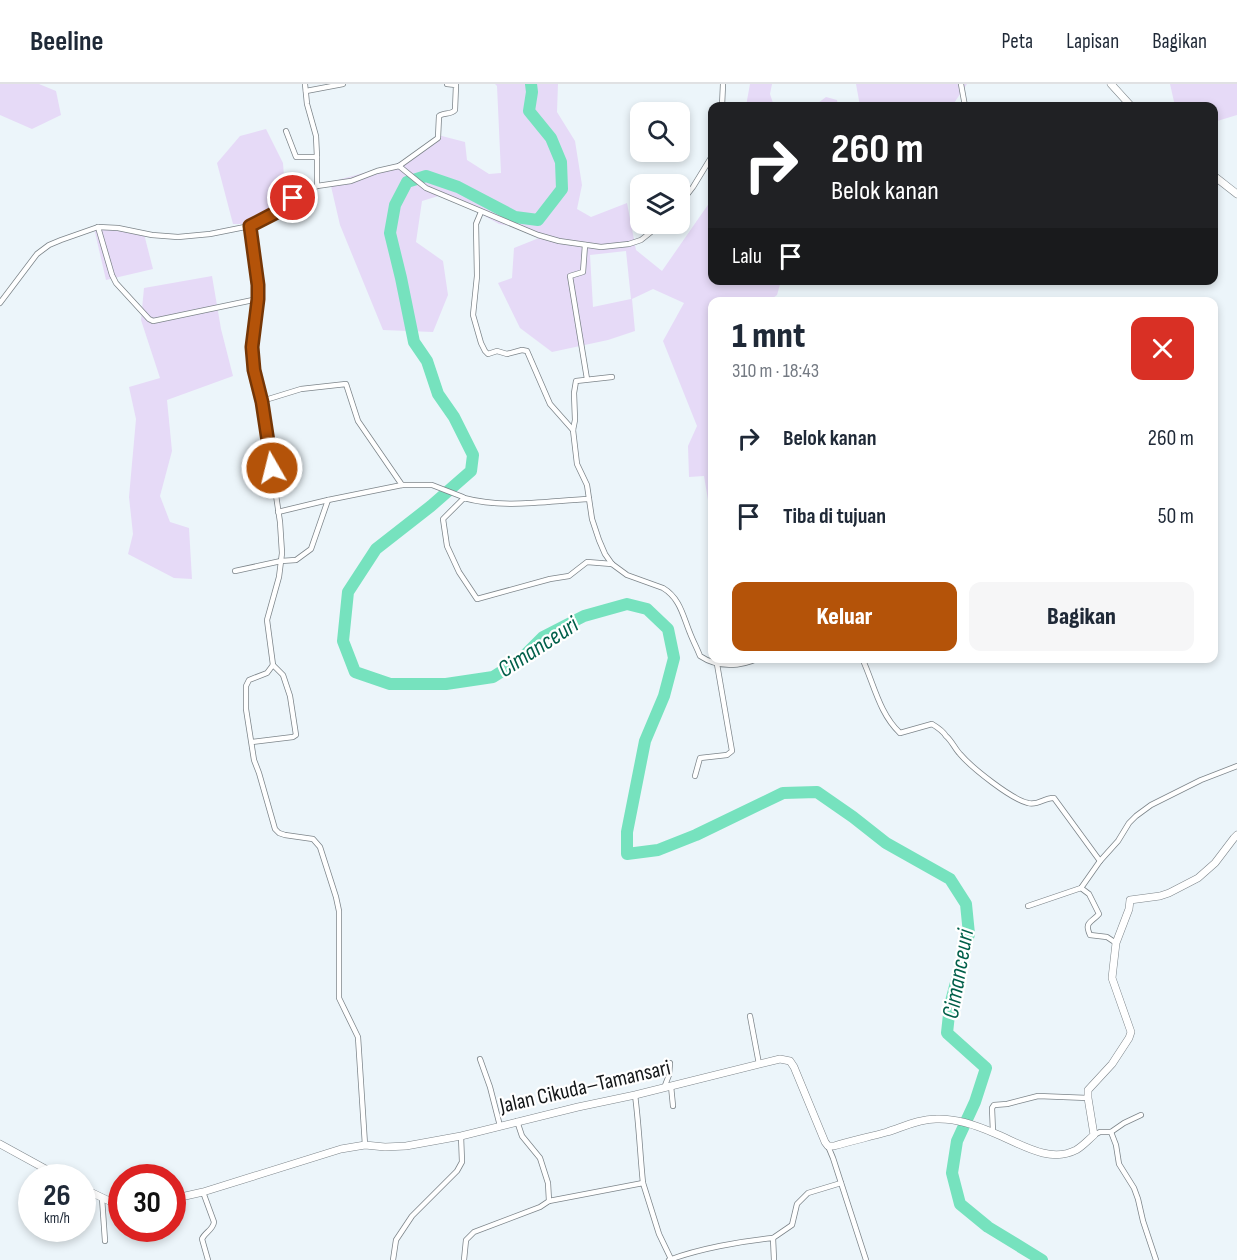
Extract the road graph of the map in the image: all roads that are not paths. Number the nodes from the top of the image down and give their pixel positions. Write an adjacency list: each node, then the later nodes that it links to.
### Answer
1 (305, 84): 7 (street)
2 (343, 84): 7 (street)
3 (447, 84): 14 (street)
4 (723, 84): 8 (street)
5 (961, 84): 9 (street)
6 (1110, 84): 10 (street)
7 (306, 91): 12 (street)
8 (722, 102)
9 (964, 102)
10 (1124, 102)
11 (286, 131): 12 (street)
12 (317, 157): 16 (street)
13 (708, 163): 17 (street)
14 (399, 166): 16 (street); 19 (street)
15 (1218, 180): 18 (street)
16 (317, 186): 20 (street)
17 (690, 191)
18 (1237, 194)
19 (481, 212): 23 (street); 29 (street)
20 (250, 226): 21 (street); 24 (street)
21 (99, 227): 24 (street); 25 (street)
22 (648, 234): 23 (street)
23 (585, 245): 27 (street)
24 (258, 299): 28 (street)
25 (0, 303)
26 (612, 377): 27 (street)
27 (587, 379): 29 (street)
28 (262, 402): 30 (street); 34 (street)
29 (573, 430): 32 (street)
30 (402, 485): 31 (street); 33 (street)
31 (463, 498)
32 (589, 499): 36 (street); 36 (street)
33 (328, 500): 34 (street); 35 (street)
34 (278, 512): 35 (street)
35 (281, 561): 37 (street); 42 (street)
36 (612, 564): 38 (street)
37 (235, 571)
38 (708, 660)
39 (741, 663): 41 (street)
40 (864, 663): 47 (street)
41 (717, 664): 45 (street)
42 (273, 665): 43 (street); 43 (street)
43 (252, 742): 67 (street)
44 (1237, 766): 47 (street)
45 (695, 776)
46 (1237, 835): 50 (street)
47 (1100, 861): 48 (street)
48 (1081, 888): 49 (street); 50 (street)
49 (1028, 906)
50 (1116, 943): 57 (street)
51 (750, 1016): 54 (street)
52 (480, 1059): 61 (street)
53 (670, 1063): 55 (street)
54 (759, 1064): 55 (street, Jalan Cikuda–Tamansari); 68 (street, Jalan Cikuda–Tamansari)
55 (667, 1087): 56 (street, Jalan Cikuda–Tamansari); 58 (street)
56 (635, 1095): 60 (street, Jalan Cikuda–Tamansari); 70 (street)
57 (1088, 1098): 62 (street); 64 (street)
58 (673, 1106)
59 (1141, 1115): 63 (street)
60 (517, 1121): 61 (street, Jalan Cikuda–Tamansari); 77 (street)
61 (500, 1126): 65 (street, Jalan Cikuda–Tamansari)
62 (993, 1132): 64 (street); 68 (street)
63 (1111, 1132): 64 (street); 88 (street)
64 (1094, 1135)
65 (461, 1136): 67 (street, Jalan Cikuda–Tamansari); 82 (street)
66 (0, 1144): 69 (street)
67 (365, 1145): 72 (street, Jalan Cikuda–Tamansari)
68 (828, 1146): 71 (street)
69 (36, 1164)
70 (644, 1183): 77 (street); 84 (street)
71 (841, 1183): 78 (street); 87 (street)
72 (203, 1192): 74 (street, Jalan Cikuda–Tamansari); 81 (street)
73 (96, 1195): 75 (street)
74 (186, 1196)
75 (102, 1198): 76 (street); 79 (street)
76 (108, 1201)
77 (549, 1201): 83 (street)
78 (773, 1238): 80 (street); 86 (street)
79 (105, 1241)
80 (689, 1253): 84 (street); 85 (street)
81 (208, 1260)
82 (393, 1260)
83 (464, 1260)
84 (670, 1260)
85 (691, 1260)
86 (774, 1260)
87 (866, 1260)
88 (1156, 1260)

